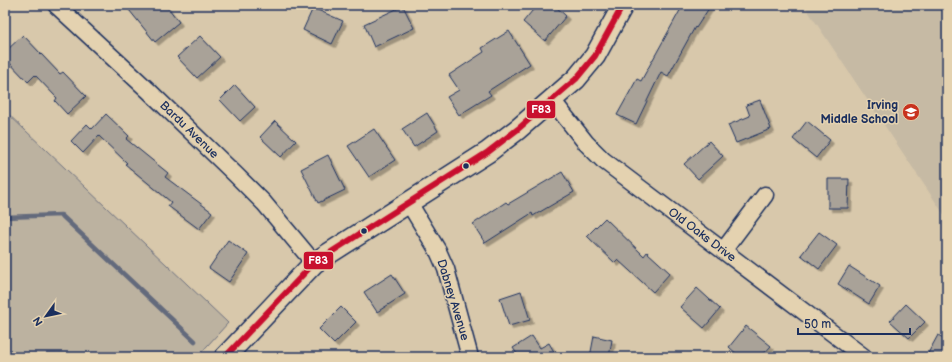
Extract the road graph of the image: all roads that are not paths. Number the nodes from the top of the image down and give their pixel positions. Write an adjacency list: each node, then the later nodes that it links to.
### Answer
1 (56, 5): 7 (street, Bardu Avenue)
2 (623, 5): 3 (street)
3 (552, 100): 5 (street); 6 (street, Old Oaks Drive)
4 (765, 195): 6 (street)
5 (409, 203): 7 (street); 9 (street, Dabney Avenue)
6 (723, 251): 10 (street, Old Oaks Drive)
7 (314, 263): 8 (street)
8 (225, 357)
9 (470, 357)
10 (864, 357)

